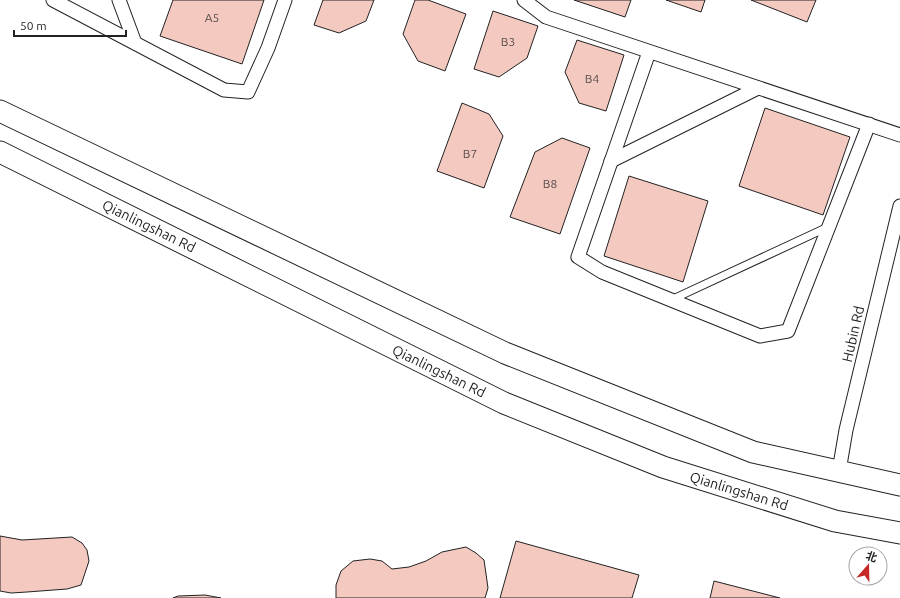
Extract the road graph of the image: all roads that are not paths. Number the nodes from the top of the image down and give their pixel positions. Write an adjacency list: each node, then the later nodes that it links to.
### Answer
1 (53, 0): 5 (street)
2 (119, 0): 5 (street)
3 (285, 0): 5 (street)
4 (524, 0): 6 (street)
5 (135, 43)
6 (649, 52): 7 (street); 12 (street)
7 (758, 88): 9 (street); 12 (street)
8 (0, 111): 16 (main road)
9 (869, 124): 10 (street); 14 (street)
10 (900, 135)
11 (0, 152): 18 (main road, Qianlingshan Rd)
12 (611, 161): 15 (street)
13 (900, 206): 16 (street, Hubin Rd)
14 (828, 227): 15 (lane); 15 (street)
15 (670, 300)
16 (839, 470): 17 (main road)
17 (900, 485)
18 (900, 533)

